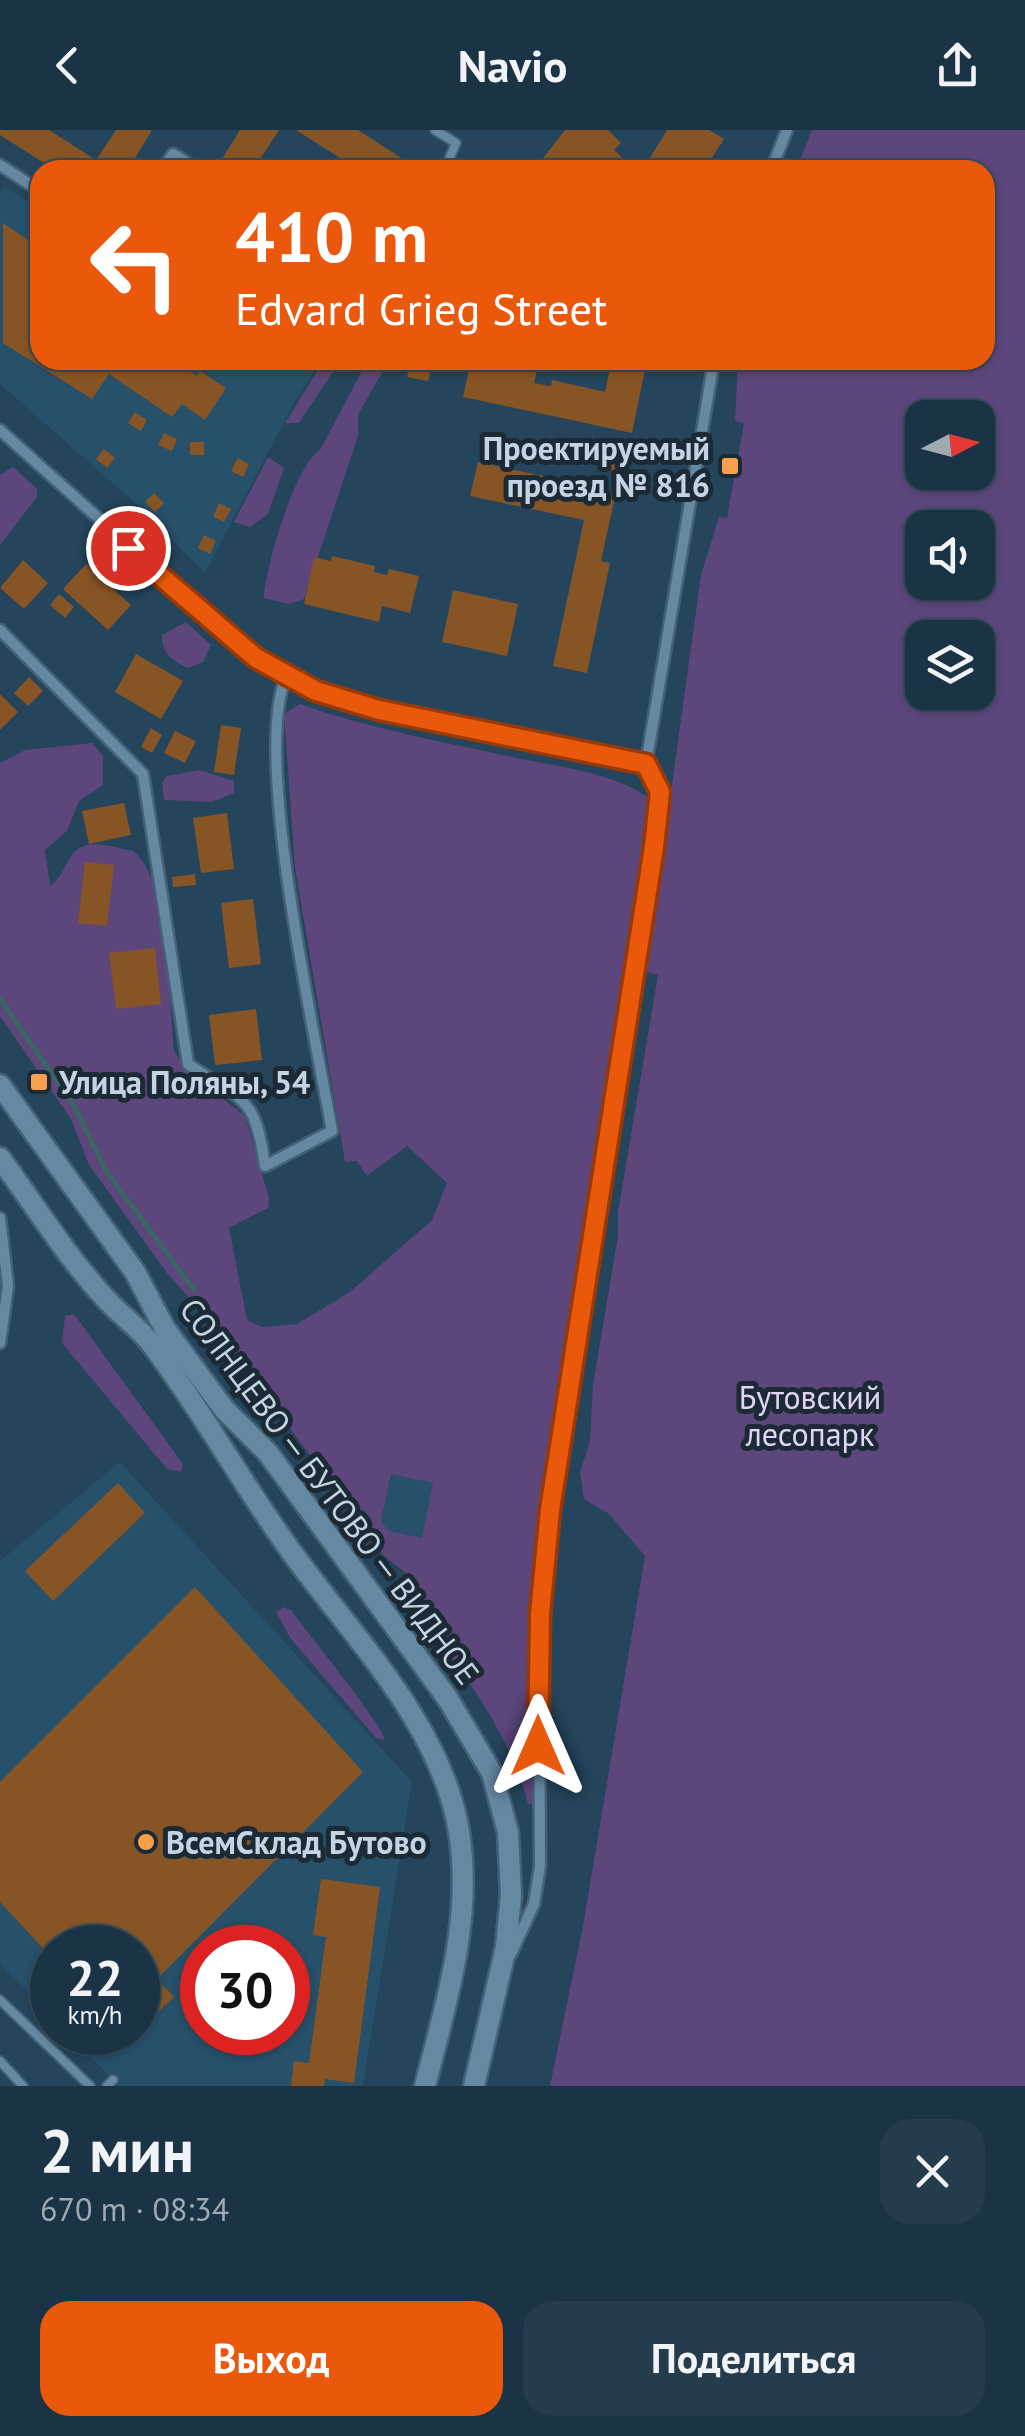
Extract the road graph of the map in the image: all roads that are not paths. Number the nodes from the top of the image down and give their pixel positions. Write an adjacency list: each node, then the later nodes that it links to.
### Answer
1 (436, 130): 3 (lane)
2 (787, 130): 4 (street)
3 (449, 160)
4 (774, 160)
5 (0, 165): 6 (street)
6 (30, 184)
7 (712, 370): 11 (street)
8 (0, 430): 10 (street)
9 (0, 630): 10 (street)
10 (286, 677): 11 (street)
11 (646, 764): 16 (street)
12 (0, 1085): 16 (main road, СОЛНЦЕВО — БУТОВО — ВИДНОЕ)
13 (0, 1158): 21 (main road, СОЛНЦЕВО — БУТОВО — ВИДНОЕ)
14 (0, 1218): 15 (street)
15 (0, 1343)
16 (499, 1979): 22 (main road, СОЛНЦЕВО — БУТОВО — ВИДНОЕ)
17 (0, 2000): 20 (lane)
18 (0, 2061): 19 (lane)
19 (23, 2086)
20 (90, 2086)
21 (425, 2086)
22 (474, 2086)

